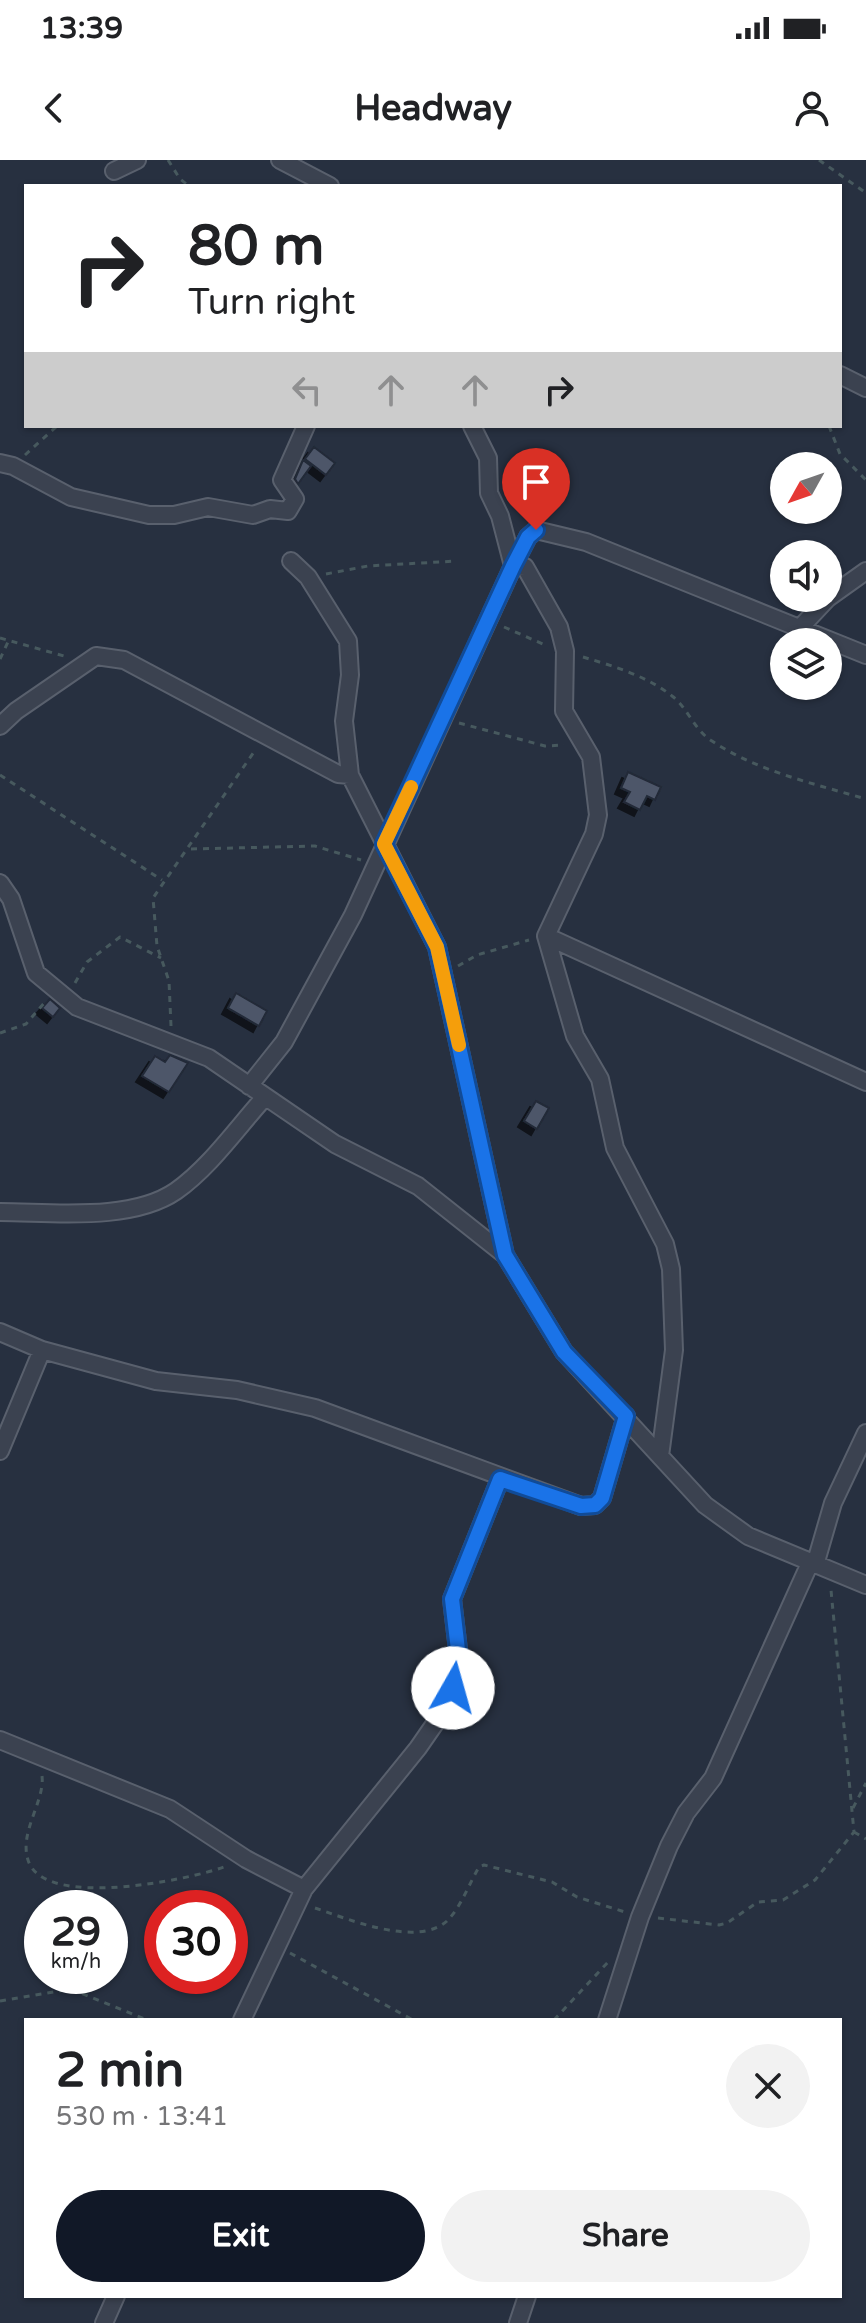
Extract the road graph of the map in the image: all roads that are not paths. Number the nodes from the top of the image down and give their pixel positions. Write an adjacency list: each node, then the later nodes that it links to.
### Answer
1 (137, 160): 3 (street)
2 (280, 160): 4 (street)
3 (114, 171)
4 (326, 184)
5 (842, 376): 6 (street)
6 (866, 388)
7 (305, 428): 9 (street)
8 (473, 428): 12 (street)
9 (6, 464): 10 (street)
10 (0, 481)
11 (291, 561): 19 (street)
12 (513, 566): 14 (street); 20 (street); 22 (street)
13 (866, 571): 15 (street)
14 (793, 628)
15 (800, 628)
16 (842, 646): 17 (street)
17 (866, 655)
18 (0, 726): 19 (street)
19 (350, 775): 20 (street)
20 (384, 844): 24 (street); 27 (street)
21 (0, 883): 24 (street)
22 (546, 936): 23 (street); 33 (street)
23 (866, 1082)
24 (249, 1086): 25 (street)
25 (265, 1097): 26 (street); 27 (street)
26 (0, 1212)
27 (505, 1255): 30 (street)
28 (0, 1332): 29 (street)
29 (42, 1350): 32 (street); 34 (street)
30 (626, 1416): 33 (street); 34 (street)
31 (866, 1433): 35 (street)
32 (0, 1451)
33 (660, 1456): 35 (street)
34 (500, 1479): 38 (street)
35 (818, 1566): 36 (street); 40 (street)
36 (866, 1585)
37 (0, 1740): 38 (street)
38 (301, 1896): 39 (street)
39 (243, 2018)
40 (608, 2018)
41 (115, 2298): 43 (street)
42 (526, 2298): 44 (street)
43 (104, 2323)
44 (518, 2323)

